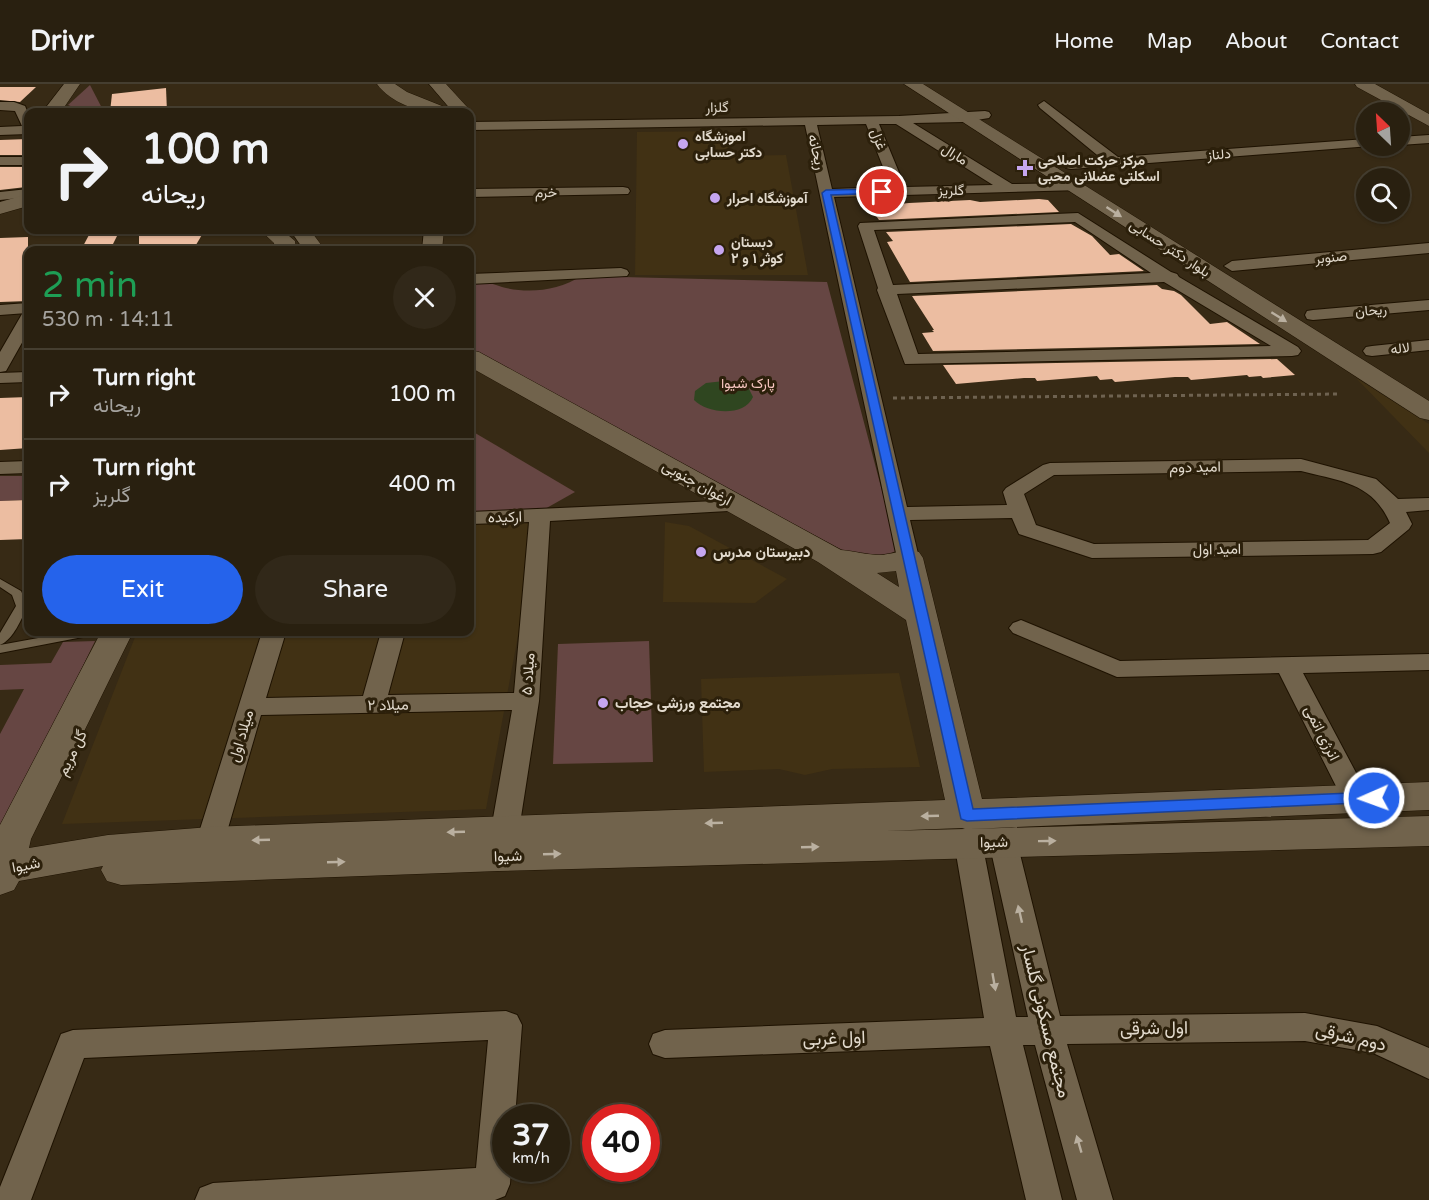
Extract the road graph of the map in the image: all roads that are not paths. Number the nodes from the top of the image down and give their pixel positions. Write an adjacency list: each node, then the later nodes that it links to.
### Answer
1 (72, 84): 9 (street)
2 (385, 84): 10 (street)
3 (437, 84): 11 (street)
4 (912, 84): 12 (street, بلوار دکتر حسابی)
5 (935, 84): 12 (street, بلوار دکتر حسابی)
6 (1363, 84): 17 (street)
7 (1044, 105): 26 (street)
8 (7, 106): 13 (street)
9 (57, 108)
10 (431, 108)
11 (458, 108)
12 (975, 116): 15 (street, گلزار); 27 (street, بلوار دکتر حسابی); 28 (street, بلوار دکتر حسابی)
13 (24, 119)
14 (871, 120): 15 (street, گلزار); 16 (street, گلزار); 31 (street, غزل)
15 (900, 120): 29 (street, مارال)
16 (810, 121): 18 (street, گلزار); 34 (street, ریحانه)
17 (1429, 121)
18 (474, 126)
19 (24, 128): 20 (street)
20 (0, 131)
21 (1429, 139): 22 (street)
22 (1410, 140)
23 (1356, 145): 26 (street, دلناز)
24 (0, 161): 25 (street)
25 (24, 161)
26 (1115, 162): 27 (street, دلناز)
27 (1071, 165): 41 (street, بلوار دکتر حسابی)
28 (1076, 188): 29 (street, گلریز); 41 (street, بلوار دکتر حسابی, one-way to 41)
29 (1010, 189): 31 (street, گلریز)
30 (623, 191): 33 (street, خرم)
31 (900, 191): 34 (street, گلریز)
32 (24, 193): 35 (street)
33 (474, 193)
34 (826, 193): 67 (street, ریحانه)
35 (0, 196)
36 (24, 201): 37 (street)
37 (0, 208)
38 (275, 234): 39 (street)
39 (285, 246)
40 (1429, 248): 41 (street, صنوبر)
41 (1222, 271): 43 (street, صنوبر); 50 (street, بلوار دکتر حسابی); 60 (street, بلوار دکتر حسابی, one-way to 60)
42 (621, 273): 44 (street)
43 (1167, 278): 45 (street, صنوبر); 45 (street); 45 (street)
44 (474, 279)
45 (885, 290)
46 (1429, 305): 50 (street, ریحان)
47 (0, 309): 48 (street)
48 (24, 312)
49 (24, 314): 52 (street)
50 (1313, 315): 54 (street, بلوار دکتر حسابی)
51 (24, 316): 56 (street)
52 (0, 338)
53 (1429, 345): 54 (street, لاله)
54 (1372, 351): 57 (street, بلوار دکتر حسابی)
55 (474, 359): 64 (street, ارغوان جنوبی)
56 (0, 367)
57 (1400, 369)
58 (24, 377): 59 (street)
59 (0, 378)
60 (1429, 411)
61 (24, 467): 62 (street)
62 (0, 468)
63 (1429, 504): 65 (street)
64 (739, 506): 68 (street, ارکیده); 70 (street, ارغوان جنوبی)
65 (1393, 506): 66 (street, امید دوم); 66 (street, امید اول)
66 (1020, 511): 67 (street)
67 (899, 514): 71 (street, ریحانه)
68 (540, 516): 69 (street, ارکیده); 86 (street, میلاد ۵)
69 (474, 518)
70 (829, 556): 71 (street); 75 (street, ارغوان جنوبی)
71 (908, 558): 75 (street, ریحانه)
72 (0, 582): 73 (lane)
73 (24, 605)
74 (24, 608): 82 (lane)
75 (921, 615): 93 (street, ریحانه)
76 (1021, 628): 85 (street)
77 (67, 636): 83 (lane)
78 (115, 636): 96 (street, گل مریم)
79 (129, 636): 96 (street, گل مریم)
80 (273, 636): 88 (street, میلاد اول)
81 (392, 636): 87 (street)
82 (0, 641)
83 (0, 649)
84 (1429, 662): 85 (street)
85 (1288, 667): 90 (street, انرژی اتمی)
86 (526, 701): 87 (street, میلاد ۲); 91 (street, میلاد ۵)
87 (373, 705): 88 (street, میلاد ۲)
88 (250, 707): 95 (street, میلاد اول)
89 (1429, 796): 90 (street, شیوا)
90 (1356, 799): 93 (street, شیوا)
91 (505, 830): 94 (street, شیوا, one-way to 91); 95 (street, شیوا, one-way to 95)
92 (1429, 831): 93 (street, شیوا, one-way to 92)
93 (979, 833): 94 (street, شیوا); 98 (street, مجتمع مسکونی گلسار, one-way to 93); 99 (street, one-way to 99)
94 (768, 835): 96 (street, شیوا, one-way to 94)
95 (210, 842): 96 (street, شیوا)
96 (3, 874)
97 (1305, 1027): 98 (street, اول شرقی); 101 (street, دوم شرقی)
98 (1047, 1030): 99 (street, اول شرقی); 105 (street, مجتمع مسکونی گلسار, one-way to 98)
99 (1003, 1032): 100 (street, اول غربی); 104 (street)
100 (665, 1044)
101 (1429, 1064)
102 (13, 1200): 103 (street)
103 (213, 1200)
104 (1044, 1200)
105 (1095, 1200)

